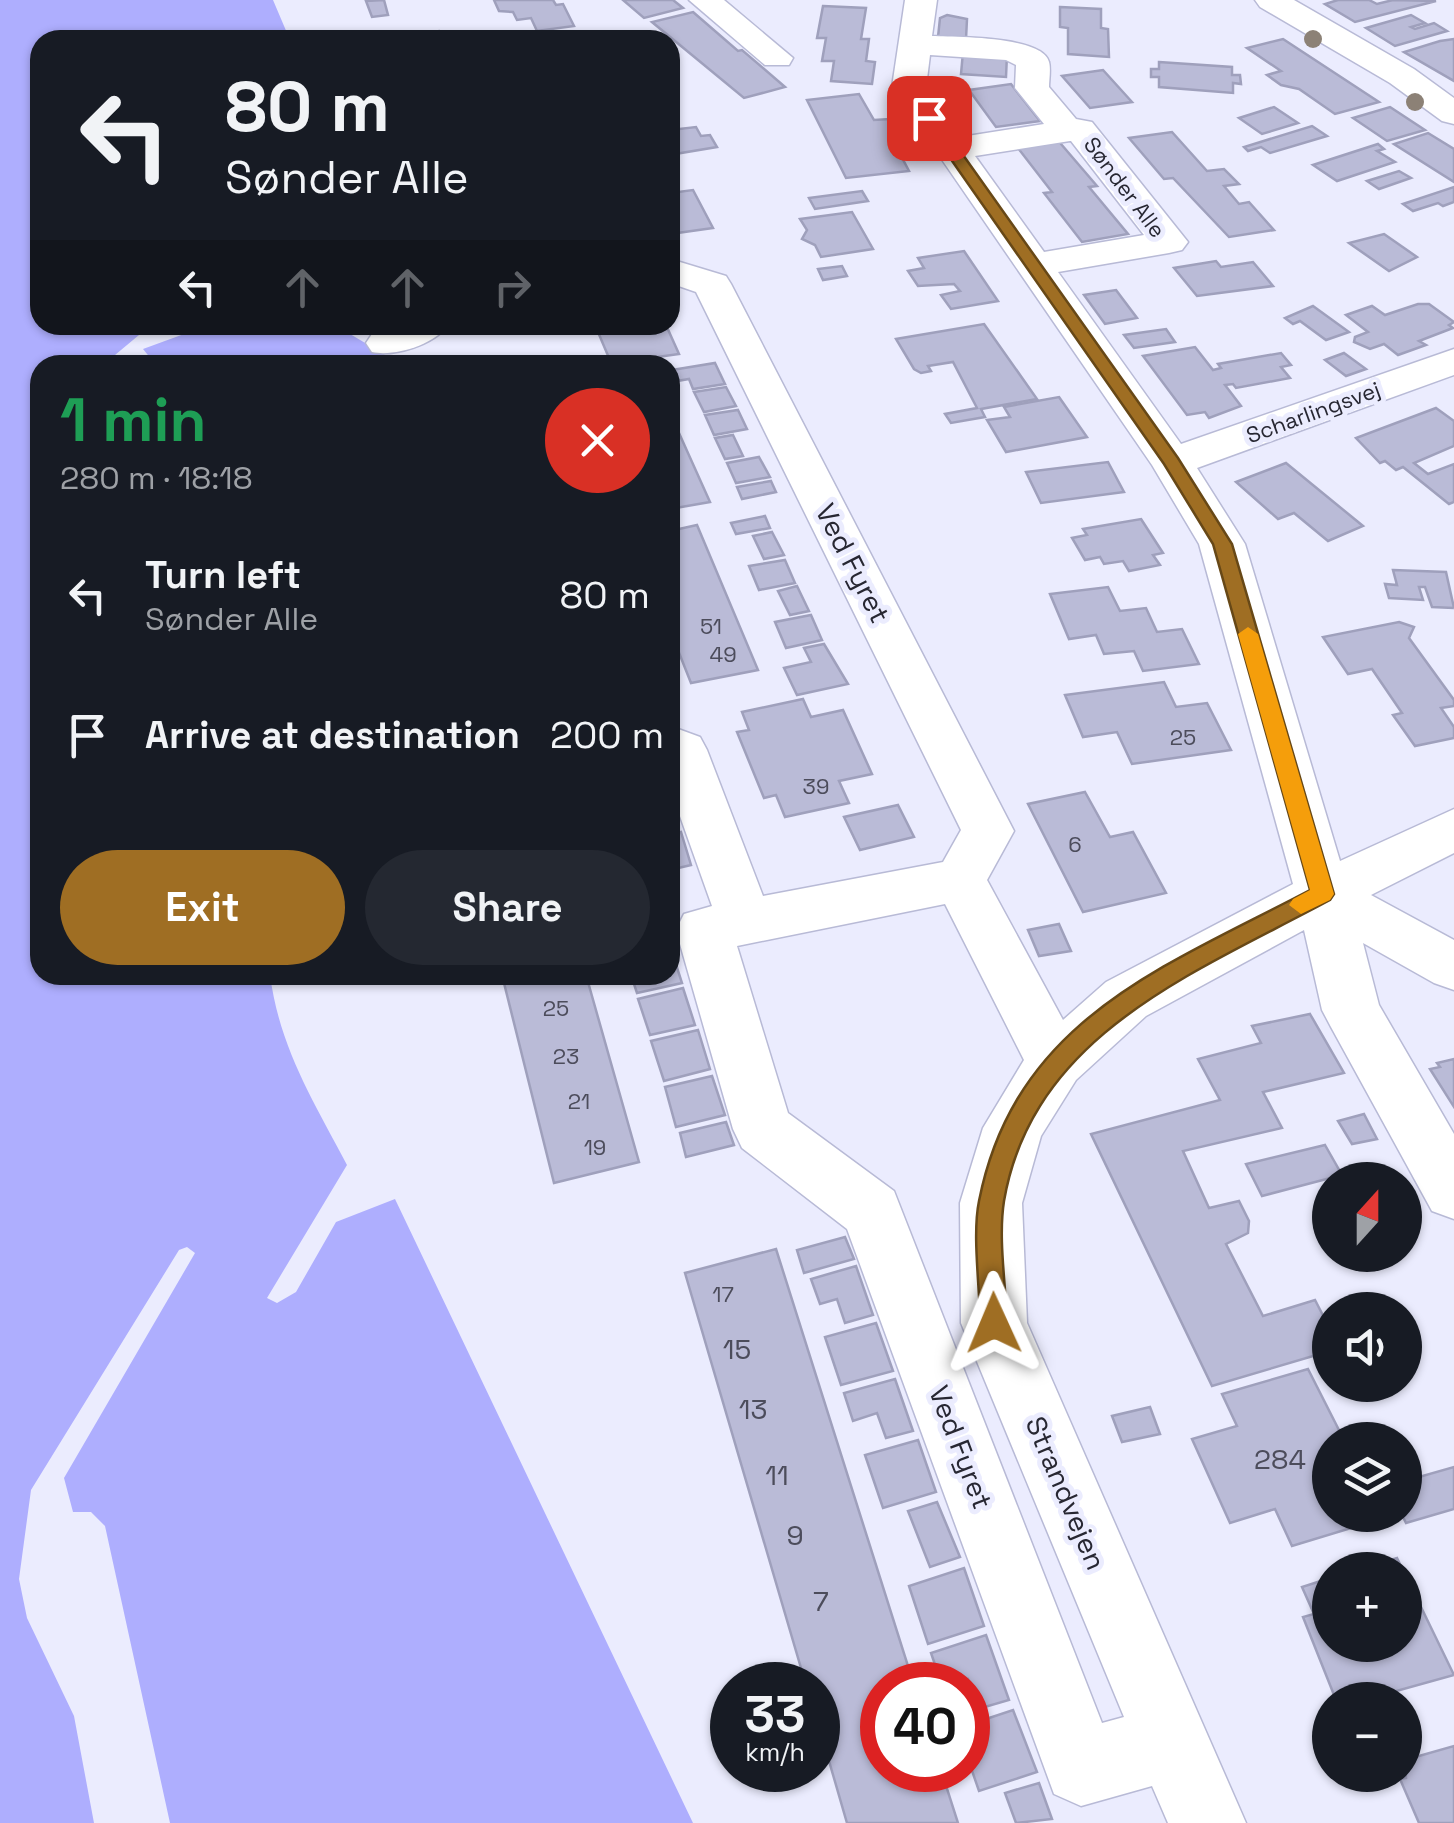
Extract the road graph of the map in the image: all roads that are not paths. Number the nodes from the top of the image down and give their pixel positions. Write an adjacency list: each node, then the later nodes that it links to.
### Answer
1 (762, 0): 3 (street)
2 (1271, 0): 6 (street)
3 (712, 5): 5 (street)
4 (917, 22): 7 (street, Sønder Alle); 8 (street, Sønder Alle)
5 (778, 58)
6 (1454, 114)
7 (1068, 131): 8 (street, Sønder Alle); 9 (street, Sønder Alle)
8 (949, 148): 9 (street, Sønder Alle)
9 (1032, 266): 14 (street, Sønder Alle)
10 (680, 276): 17 (street, Ved Fyret)
11 (405, 335): 12 (street)
12 (386, 343)
13 (1454, 361): 14 (street, Scharlingsvej)
14 (1172, 462): 18 (street, Sønder Alle)
15 (680, 749): 19 (street)
16 (1454, 829): 18 (street, Strandvejen)
17 (960, 880): 19 (street, Ved Fyret); 21 (street)
18 (1322, 894): 20 (street); 21 (street, Strandvejen); 22 (street, Sønder Alle)
19 (744, 919): 23 (street, Ved Fyret)
20 (1454, 967)
21 (1055, 1062): 23 (street, Strandvejen)
22 (1454, 1190)
23 (1174, 1742): 24 (street, Strandvejen)
24 (1207, 1823)

